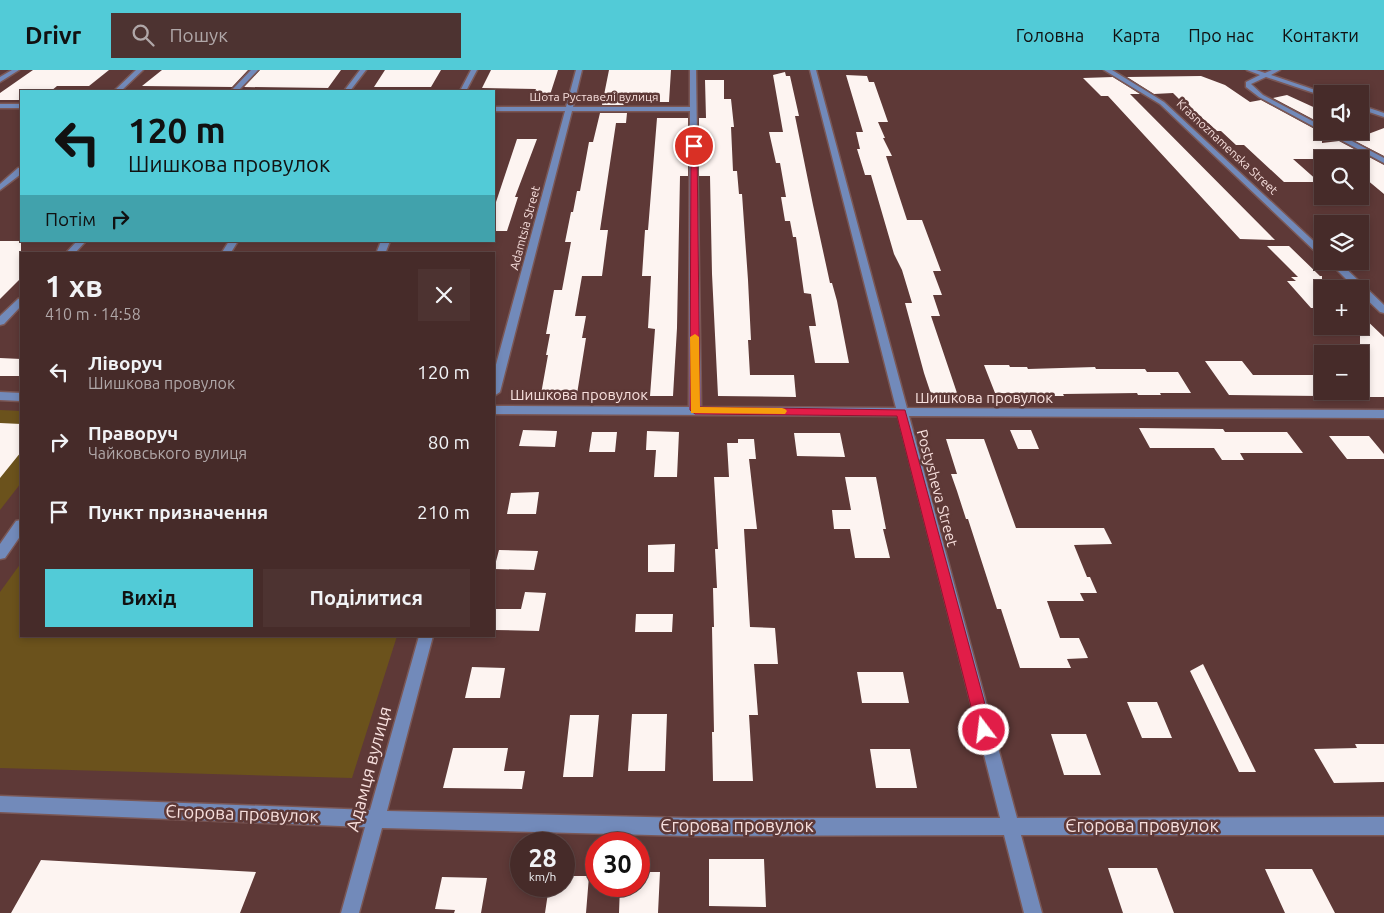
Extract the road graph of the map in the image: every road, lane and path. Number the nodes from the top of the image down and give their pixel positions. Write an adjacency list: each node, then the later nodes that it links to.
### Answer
1 (16, 70): 13 (street)
2 (140, 70): 14 (street)
3 (255, 70): 15 (street)
4 (363, 70): 16 (street)
5 (474, 70): 17 (street)
6 (579, 70): 22 (street, Adamtsia Street)
7 (693, 70): 23 (street)
8 (813, 70): 45 (street, Postysheva Street)
9 (1107, 70): 34 (street, Krasnoznamenska Street)
10 (1250, 70): 12 (street)
11 (1277, 70): 12 (street)
12 (1265, 75): 18 (street); 28 (street)
13 (0, 80)
14 (118, 90)
15 (235, 90)
16 (349, 90)
17 (464, 90)
18 (1314, 91)
19 (0, 106): 20 (street)
20 (20, 106)
21 (495, 109): 22 (street, Шота Руставелі вулиця)
22 (568, 109): 23 (street, Шота Руставелі вулиця); 40 (street, Adamtsia Street)
23 (693, 109): 44 (street)
24 (1384, 109): 26 (street)
25 (1369, 110): 26 (street)
26 (1376, 112): 27 (street)
27 (1384, 115)
28 (1314, 125)
29 (1345, 140): 30 (street)
30 (1384, 161)
31 (20, 171): 32 (street)
32 (0, 188)
33 (81, 242): 35 (street)
34 (1314, 246)
35 (71, 252)
36 (1342, 270): 38 (street)
37 (20, 302): 39 (street)
38 (1384, 310)
39 (0, 322)
40 (495, 388)
41 (0, 396): 42 (street)
42 (20, 397)
43 (495, 410): 44 (street, Шишкова провулок)
44 (695, 410): 45 (street, Шишкова провулок)
45 (901, 413): 46 (street, Шишкова провулок); 52 (street, Postysheva Street)
46 (1384, 414)
47 (20, 526): 48 (street)
48 (0, 554)
49 (426, 637): 51 (street, Адамця вулиця)
50 (0, 804): 51 (street, Єгорова провулок)
51 (376, 819): 52 (street, Єгорова провулок); 54 (street, Адамця вулиця)
52 (1010, 826): 53 (street, Єгорова провулок); 55 (street, Postysheva Street)
53 (1384, 826)
54 (350, 913)
55 (1033, 913)

